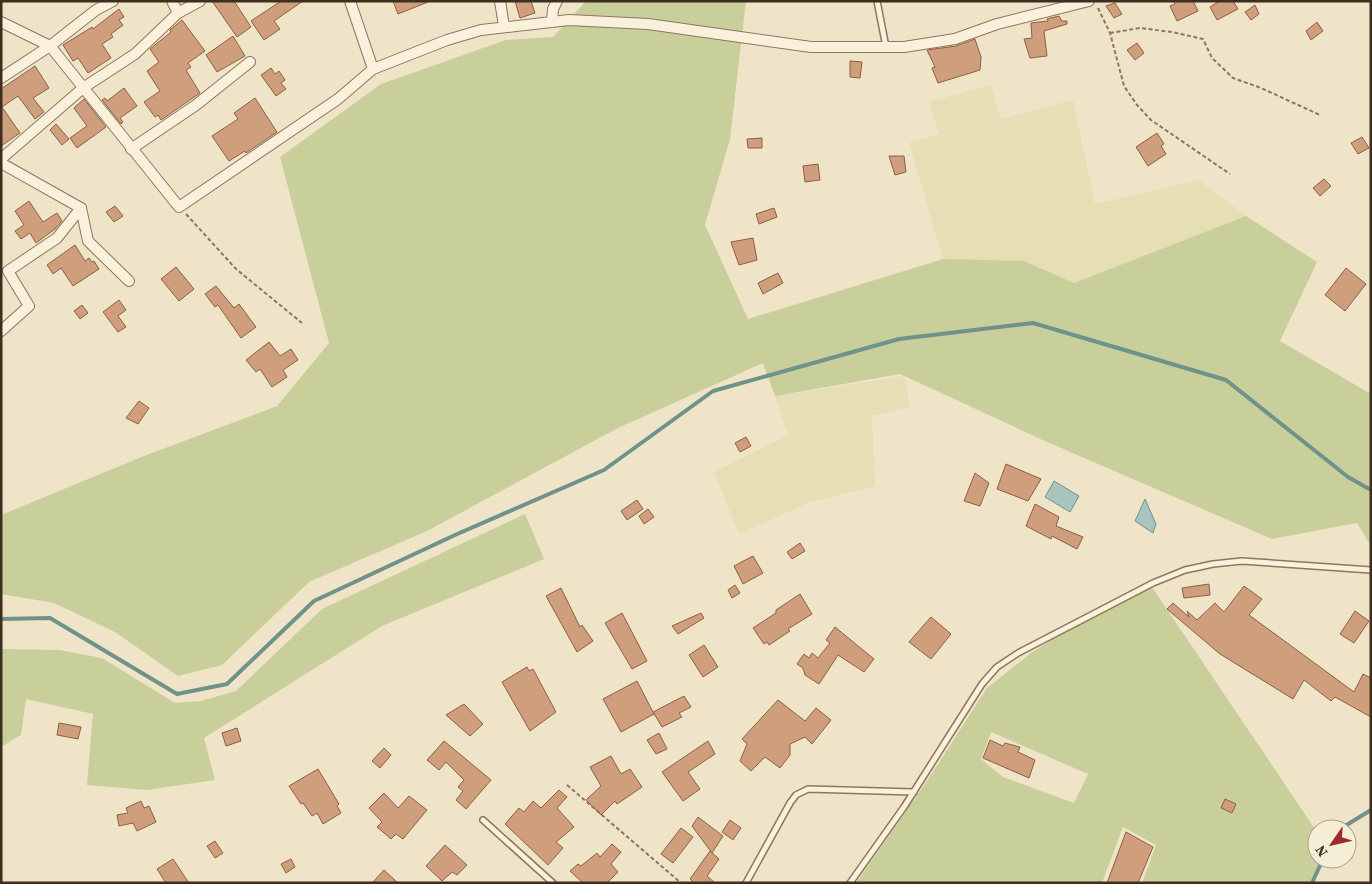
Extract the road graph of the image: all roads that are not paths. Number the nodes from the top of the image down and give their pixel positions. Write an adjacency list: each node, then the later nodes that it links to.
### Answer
1 (113, 1): 13 (street)
2 (172, 1): 9 (street)
3 (200, 1): 9 (street)
4 (350, 1): 16 (street)
5 (500, 1): 12 (street)
6 (557, 1): 11 (street)
7 (876, 1): 14 (lane)
8 (1089, 1): 14 (street)
9 (178, 13): 18 (street)
10 (1, 22): 13 (street)
11 (552, 22): 12 (street); 14 (street)
12 (504, 26): 16 (street)
13 (50, 46): 17 (street); 18 (street)
14 (886, 48)
15 (250, 62): 19 (street)
16 (373, 69): 19 (street)
17 (1, 78)
18 (83, 88): 19 (street); 20 (street)
19 (131, 149)
20 (1, 159)
21 (1, 163): 22 (street)
22 (81, 208): 23 (street); 24 (street)
23 (129, 281)
24 (1, 331)
25 (1371, 570): 26 (lane)
26 (914, 792): 29 (lane); 30 (lane)
27 (482, 820): 28 (lane)
28 (553, 883)
29 (746, 883)
30 (850, 883)

